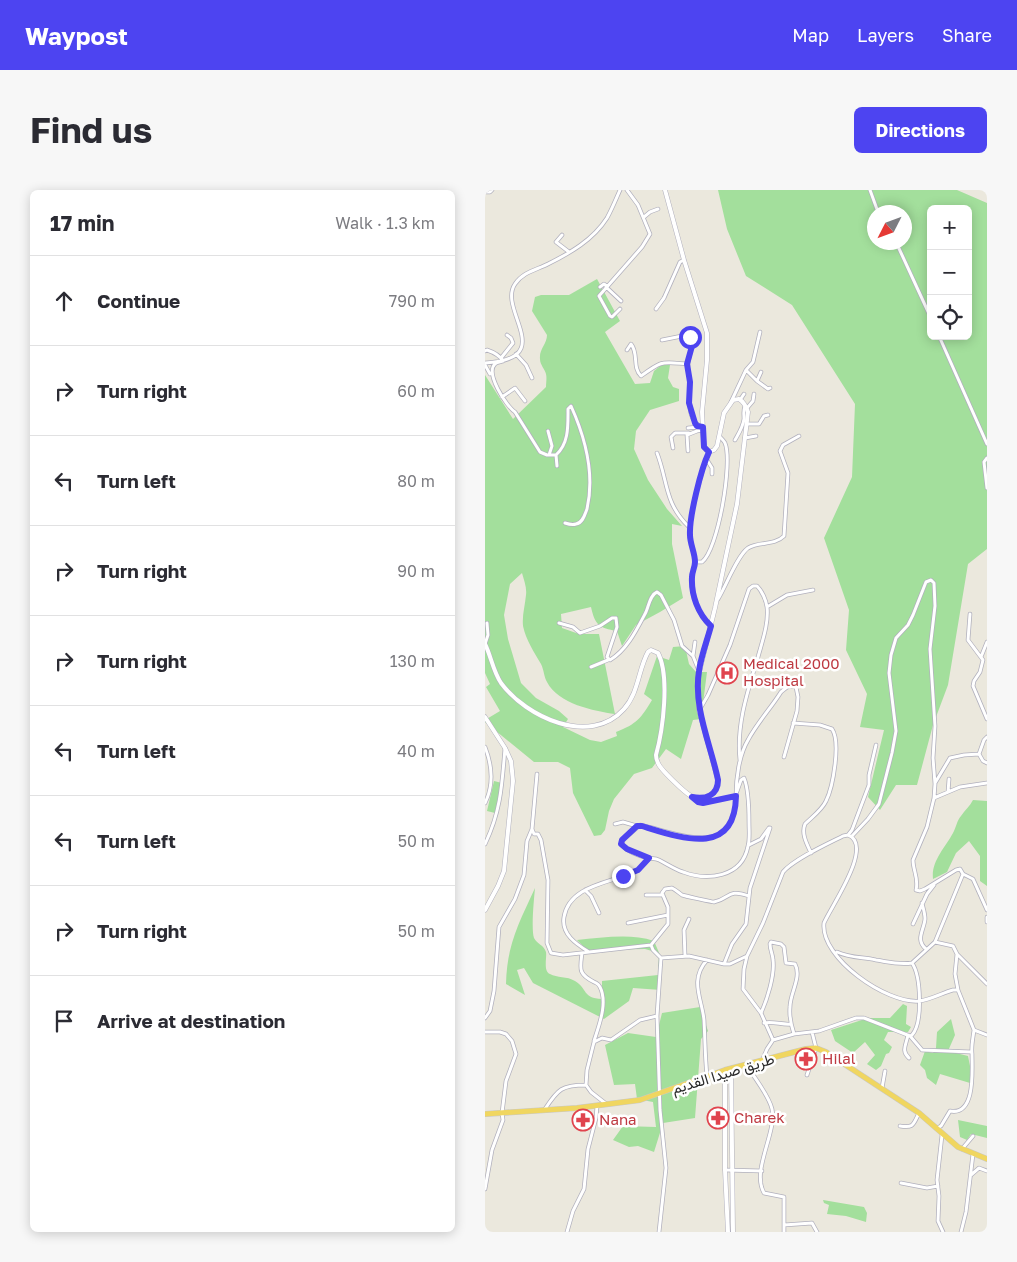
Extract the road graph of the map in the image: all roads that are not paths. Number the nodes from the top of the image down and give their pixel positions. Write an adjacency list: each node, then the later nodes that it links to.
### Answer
1 (492, 190): 6 (street)
2 (620, 190): 12 (street)
3 (627, 190): 9 (street)
4 (665, 190): 13 (street)
5 (871, 190): 7 (street)
6 (485, 192)
7 (876, 205)
8 (658, 209): 9 (street)
9 (644, 217): 15 (street)
10 (562, 235): 12 (street)
11 (900, 250): 18 (street)
12 (569, 252): 28 (street)
13 (684, 260): 17 (street); 48 (street)
14 (600, 287): 15 (street)
15 (607, 287): 16 (street); 19 (street)
16 (621, 300)
17 (656, 309)
18 (927, 309)
19 (620, 310)
20 (760, 332): 32 (street)
21 (507, 335): 26 (street)
22 (662, 340): 31 (street)
23 (941, 340): 56 (street)
24 (627, 350): 31 (street)
25 (485, 351): 27 (street)
26 (505, 352): 27 (street); 29 (street)
27 (494, 354): 29 (street)
28 (516, 354): 29 (street); 35 (street)
29 (502, 360): 30 (street); 34 (street)
30 (485, 364): 34 (street)
31 (687, 364): 48 (street)
32 (746, 370): 36 (street); 43 (street)
33 (761, 372): 36 (street)
34 (490, 374): 40 (street)
35 (532, 378)
36 (757, 380): 37 (street)
37 (770, 388)
38 (744, 394): 41 (street)
39 (754, 394): 44 (street)
40 (502, 397): 42 (street); 61 (street)
41 (740, 400): 43 (street); 44 (street)
42 (525, 401)
43 (729, 404): 53 (street)
44 (746, 407): 46 (street); 55 (street)
45 (768, 415): 46 (street)
46 (747, 424): 54 (street)
47 (688, 428): 48 (street)
48 (702, 428): 50 (street); 59 (street)
49 (548, 432): 61 (street)
50 (690, 433): 57 (street); 58 (street)
51 (756, 436): 54 (street)
52 (799, 436): 72 (street)
53 (720, 437): 59 (street); 70 (street)
54 (745, 438): 72 (street)
55 (735, 440)
56 (987, 444)
57 (673, 448)
58 (688, 452)
59 (709, 452): 64 (street)
60 (657, 453): 69 (street)
61 (549, 455): 62 (street)
62 (556, 455): 65 (street); 68 (street)
63 (987, 458): 67 (street)
64 (706, 459): 66 (street); 69 (street)
65 (557, 466)
66 (712, 474)
67 (987, 488)
68 (565, 523)
69 (690, 527): 70 (street)
70 (695, 562): 77 (street)
71 (813, 590): 73 (street)
72 (717, 602): 77 (street)
73 (767, 607): 86 (street); 96 (street)
74 (970, 614): 82 (street)
75 (487, 623): 80 (street)
76 (559, 623): 83 (street)
77 (711, 626): 85 (street)
78 (695, 642): 81 (street)
79 (987, 642): 82 (street)
80 (485, 644): 104 (street)
81 (693, 656): 83 (street); 85 (street)
82 (981, 657): 88 (street)
83 (609, 660): 84 (street)
84 (591, 667)
85 (699, 671): 86 (street)
86 (699, 710): 104 (street)
87 (485, 717): 93 (street)
88 (987, 719)
89 (793, 723): 95 (street); 96 (street); 113 (street)
90 (987, 737): 94 (street)
91 (876, 745): 110 (street)
92 (485, 747): 106 (street)
93 (505, 748): 111 (street); 122 (street)
94 (979, 754): 97 (street); 101 (street)
95 (784, 757)
96 (741, 763): 103 (street)
97 (987, 763)
98 (537, 774): 109 (street)
99 (949, 780): 102 (street)
100 (987, 783): 102 (street)
101 (935, 784): 105 (street); 110 (street)
102 (948, 792): 105 (street)
103 (736, 795): 104 (street); 108 (street); 112 (street)
104 (692, 797)
105 (934, 798): 116 (street)
106 (485, 803)
107 (615, 824): 108 (street)
108 (637, 826): 114 (street)
109 (532, 830): 135 (street); 149 (street)
110 (850, 835): 113 (street); 134 (street)
111 (485, 844)
112 (749, 845): 114 (street); 120 (street)
113 (811, 854): 139 (street)
114 (649, 858): 117 (street)
115 (963, 874): 116 (street); 123 (street); 131 (street)
116 (936, 882): 121 (street)
117 (585, 890): 124 (street); 136 (street)
118 (646, 895): 119 (street)
119 (663, 896): 120 (street); 125 (street)
120 (749, 896): 143 (street)
121 (922, 903): 130 (street); 133 (street)
122 (485, 910)
123 (987, 910)
124 (599, 913)
125 (668, 915): 129 (street); 132 (street)
126 (987, 917): 128 (street)
127 (689, 919): 138 (street)
128 (987, 922)
129 (628, 923)
130 (913, 924)
131 (935, 942): 133 (street); 137 (street)
132 (651, 945): 136 (street); 140 (street)
133 (926, 949): 142 (street)
134 (834, 951): 142 (street); 146 (street)
135 (582, 953): 136 (street); 159 (street)
136 (589, 953)
137 (957, 954): 144 (street); 145 (street)
138 (685, 956): 140 (street); 141 (street)
139 (747, 956): 143 (street); 147 (street)
140 (661, 958): 148 (street)
141 (707, 960): 143 (street); 168 (street)
142 (911, 963): 146 (street)
143 (724, 964)
144 (987, 984)
145 (958, 990): 146 (street); 152 (street)
146 (919, 1001): 157 (street)
147 (761, 1013): 150 (street); 151 (street)
148 (657, 1016): 159 (street); 171 (street)
149 (485, 1018)
150 (764, 1023): 151 (street); 158 (street)
151 (791, 1024): 155 (street)
152 (974, 1030): 156 (street); 161 (street)
153 (485, 1032): 175 (street)
154 (812, 1032): 155 (street); 157 (street); 160 (street)
155 (794, 1034): 158 (street)
156 (987, 1035)
157 (909, 1036): 161 (street); 162 (street)
158 (773, 1040): 163 (street)
159 (594, 1042): 169 (street)
160 (816, 1048): 163 (highway, طريق صيدا القديم); 167 (street); 170 (highway)
161 (971, 1052): 179 (street)
162 (909, 1058)
163 (762, 1061): 164 (highway, طريق صيدا القديم)
164 (747, 1064): 165 (highway, طريق صيدا القديم); 187 (street)
165 (728, 1070): 168 (highway, طريق صيدا القديم); 185 (street); 186 (street)
166 (885, 1071): 170 (street)
167 (807, 1074)
168 (707, 1076): 171 (highway, طريق صيدا القديم)
169 (586, 1085): 172 (street); 174 (street)
170 (882, 1088): 176 (highway)
171 (659, 1094): 172 (highway, طريق صيدا القديم); 195 (street)
172 (607, 1104): 173 (highway, طريق صيدا القديم)
173 (597, 1106): 174 (highway, طريق صيدا القديم); 194 (street)
174 (544, 1111): 175 (highway, طريق صيدا القديم)
175 (502, 1113): 177 (highway, طريق صيدا القديم); 192 (street)
176 (919, 1113): 178 (street); 179 (highway)
177 (485, 1114)
178 (900, 1126)
179 (937, 1128): 180 (highway)
180 (942, 1134): 182 (highway); 191 (street)
181 (973, 1136): 182 (street)
182 (962, 1150): 183 (highway)
183 (973, 1154): 184 (highway); 189 (street)
184 (987, 1159)
185 (725, 1170): 186 (street); 196 (street)
186 (732, 1170): 187 (street); 197 (street)
187 (761, 1171): 193 (street)
188 (987, 1171): 189 (street)
189 (971, 1175): 201 (street)
190 (901, 1183): 191 (street)
191 (938, 1186): 200 (street)
192 (485, 1189)
193 (784, 1225): 198 (street); 199 (street)
194 (567, 1232)
195 (659, 1232)
196 (728, 1232)
197 (733, 1232)
198 (784, 1232)
199 (817, 1232)
200 (943, 1232)
201 (961, 1232)

